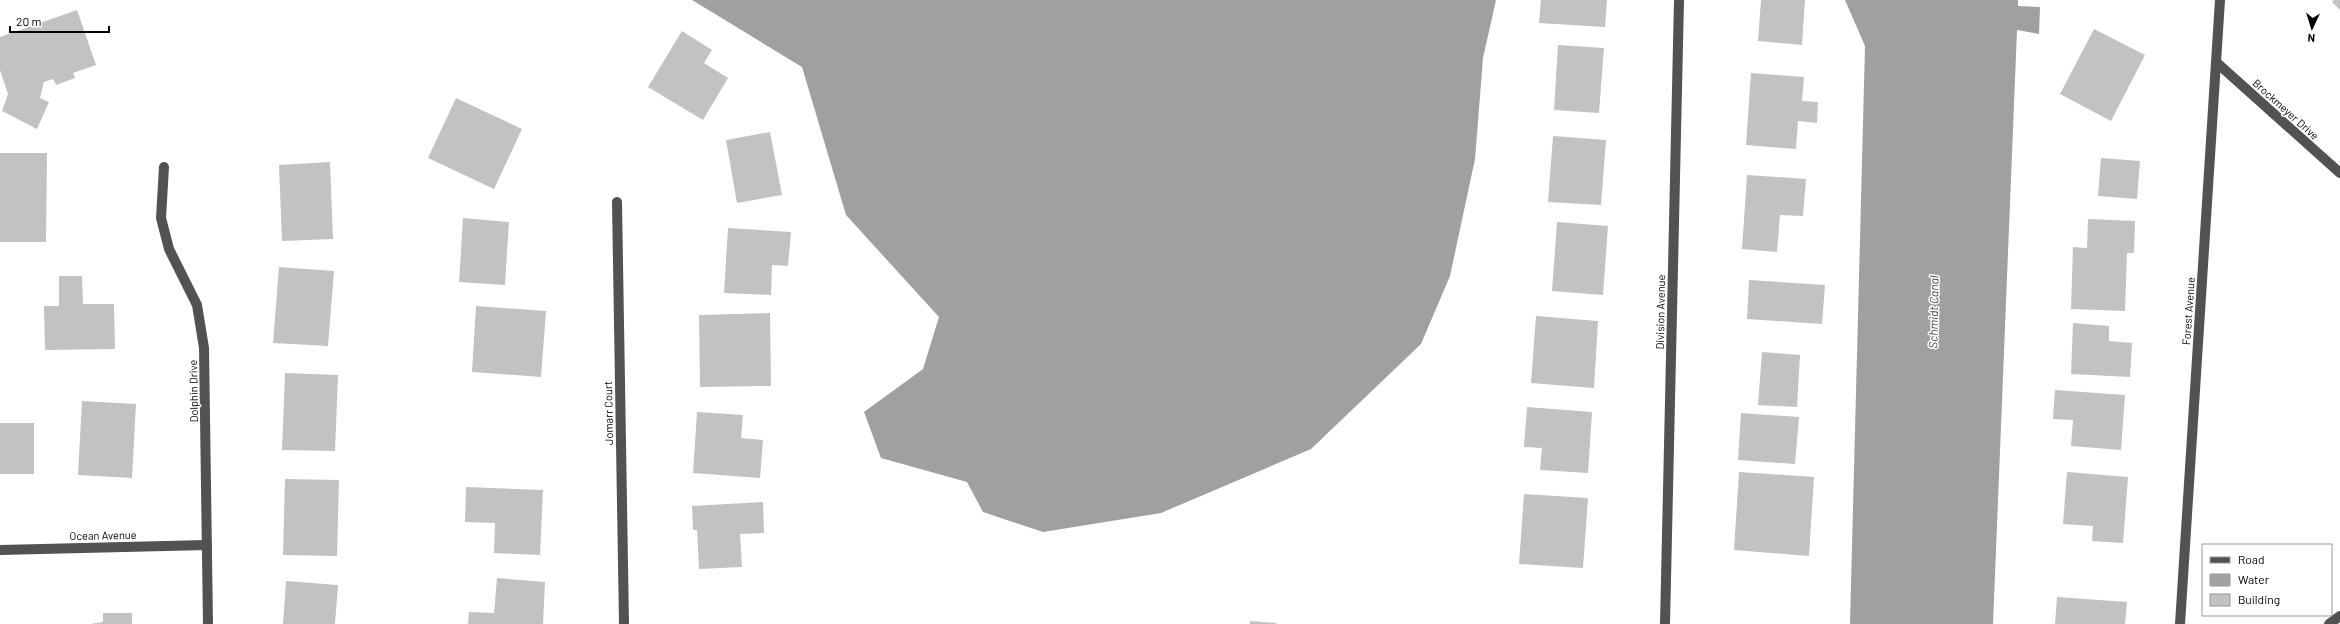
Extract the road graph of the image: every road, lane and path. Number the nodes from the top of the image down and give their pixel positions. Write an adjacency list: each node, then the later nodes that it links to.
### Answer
1 (1678, 0): 12 (street, Division Avenue)
2 (2220, 0): 3 (street, Forest Avenue)
3 (2216, 62): 5 (street, Brockmeyer Drive); 13 (street, Forest Avenue)
4 (164, 167): 7 (street, Dolphin Drive)
5 (2340, 173)
6 (617, 202): 11 (street, Jomarr Court)
7 (206, 545): 8 (street, Ocean Avenue); 10 (street, Dolphin Drive)
8 (0, 550)
9 (2340, 616): 14 (street)
10 (208, 624)
11 (624, 624)
12 (1666, 624)
13 (2180, 624)
14 (2329, 624)

